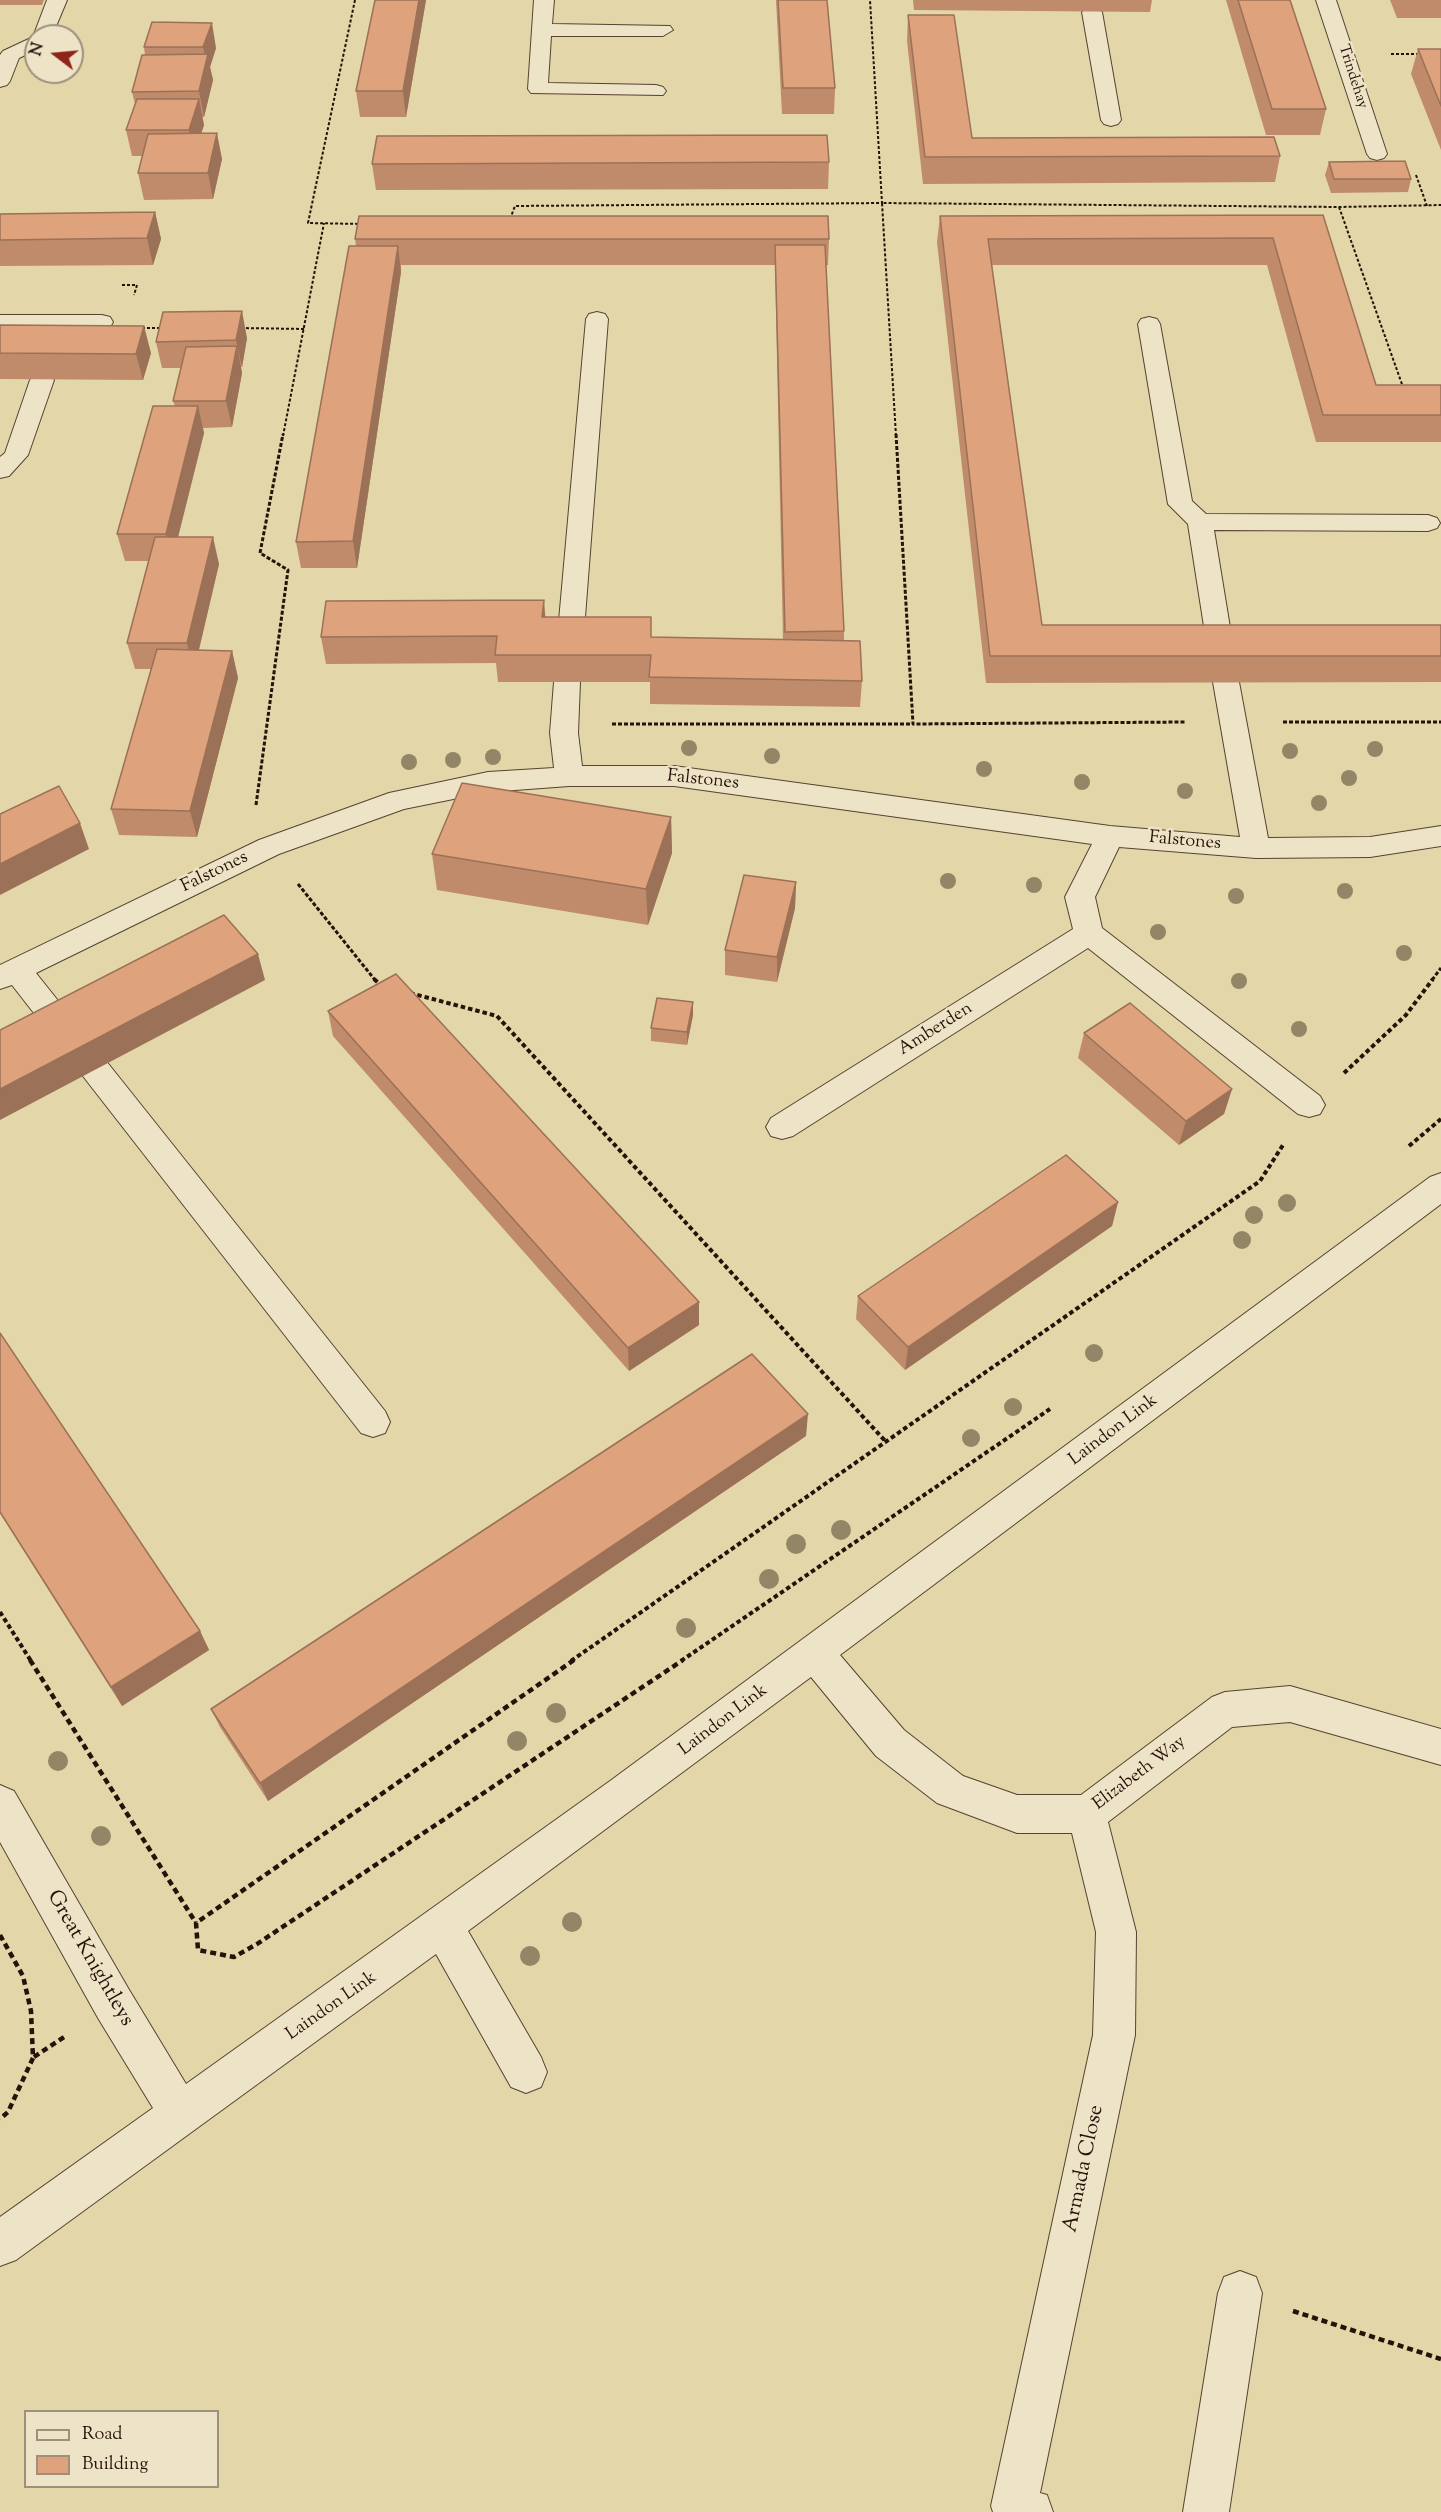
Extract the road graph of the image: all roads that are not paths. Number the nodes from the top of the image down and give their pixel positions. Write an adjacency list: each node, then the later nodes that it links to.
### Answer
1 (57, 0): 5 (street)
2 (544, 0): 6 (street)
3 (1326, 0): 12 (street, Trindehay)
4 (1092, 12): 11 (street)
5 (47, 24)
6 (542, 30): 7 (street); 10 (street)
7 (663, 30)
8 (24, 48): 9 (street)
9 (0, 81)
10 (656, 91)
11 (1111, 120)
12 (1377, 154)
13 (597, 320): 21 (street)
14 (0, 322): 15 (street)
15 (102, 322)
16 (1149, 324): 19 (street)
17 (42, 380): 18 (street)
18 (0, 471)
19 (1200, 522): 20 (street); 22 (street)
20 (1428, 523)
21 (570, 643)
22 (1221, 652)
23 (567, 682): 25 (street)
24 (1226, 682): 28 (street)
25 (569, 776): 26 (street, Falstones); 30 (street, Falstones)
26 (1110, 836): 28 (street, Falstones); 29 (street)
27 (1441, 836): 28 (street, Falstones)
28 (1256, 848)
29 (1089, 933): 31 (street); 32 (street, Amberden)
30 (8, 974): 34 (street)
31 (1309, 1105)
32 (782, 1127)
33 (1441, 1186): 35 (street, Laindon Link)
34 (373, 1422)
35 (814, 1654): 38 (street, Elizabeth Way); 39 (street, Laindon Link)
36 (1441, 1746): 38 (street, Elizabeth Way)
37 (0, 1804): 41 (street, Great Knightleys)
38 (1087, 1814): 44 (street, Armada Close)
39 (443, 1927): 40 (street); 41 (street, Laindon Link)
40 (526, 2072)
41 (180, 2113): 42 (street, Laindon Link)
42 (0, 2244)
43 (1240, 2293): 45 (street)
44 (1022, 2509)
45 (1206, 2512)

